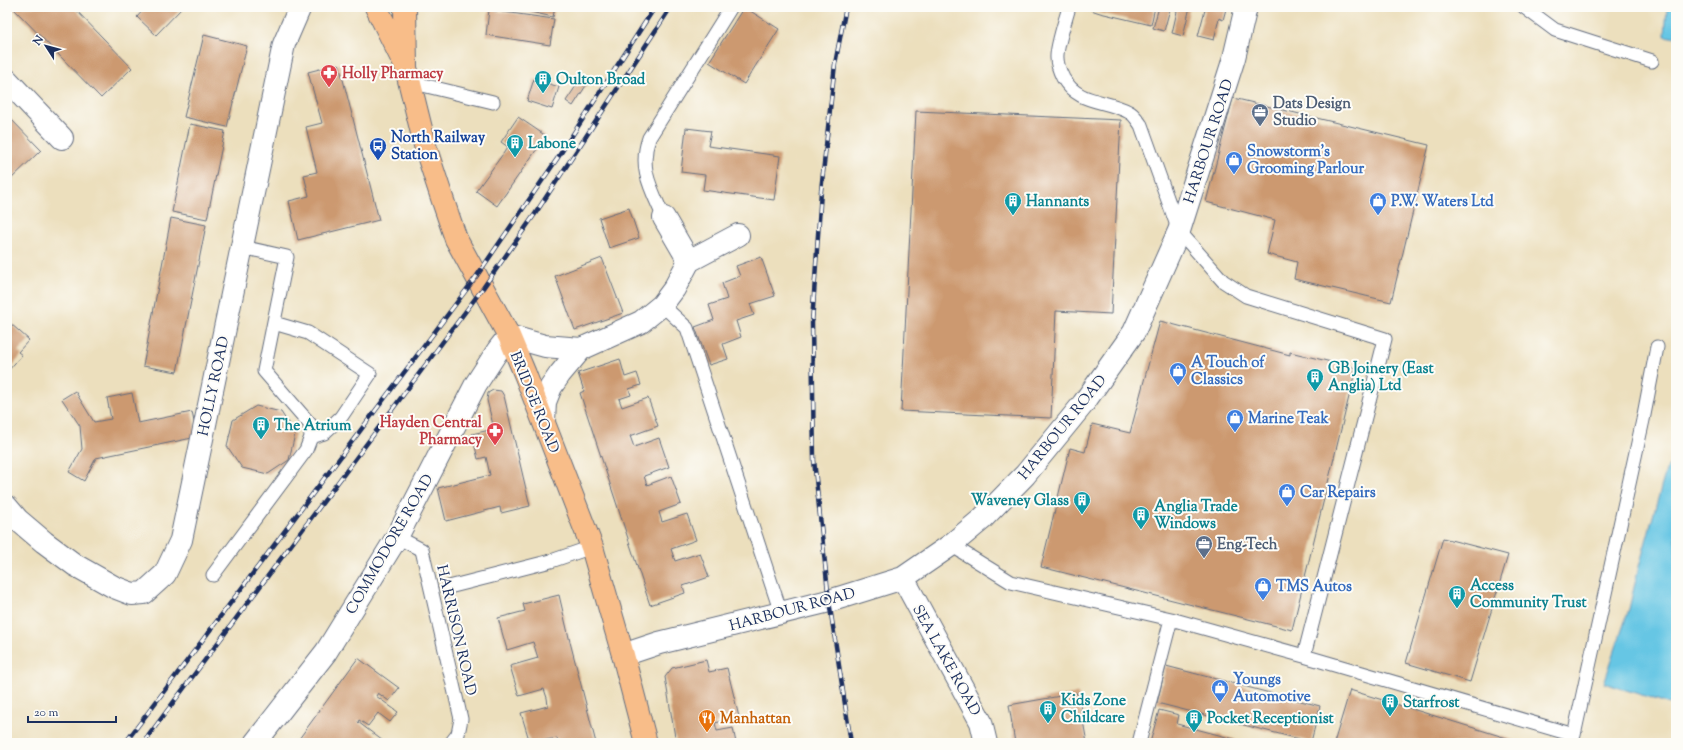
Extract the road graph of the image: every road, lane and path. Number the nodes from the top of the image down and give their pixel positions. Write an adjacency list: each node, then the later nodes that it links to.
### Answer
1 (300, 7): 16 (street, HOLLY ROAD)
2 (376, 7): 9 (highway, BRIDGE ROAD)
3 (405, 7): 9 (highway, BRIDGE ROAD)
4 (732, 7): 13 (lane)
5 (1069, 7): 14 (lane)
6 (1246, 7): 14 (street, HARBOUR ROAD)
7 (1524, 7): 8 (lane)
8 (1652, 61)
9 (408, 75): 11 (lane); 20 (highway, BRIDGE ROAD)
10 (7, 80): 12 (street)
11 (493, 102)
12 (62, 138)
13 (664, 218): 17 (street)
14 (1179, 231): 27 (street, HARBOUR ROAD); 35 (lane)
15 (738, 234): 17 (street)
16 (242, 247): 19 (lane); 25 (street, HOLLY ROAD)
17 (689, 260): 18 (street)
18 (662, 305): 22 (street); 32 (lane)
19 (274, 323): 24 (lane); 24 (lane)
20 (509, 336): 22 (street); 23 (highway, BRIDGE ROAD); 26 (street, COMMODORE ROAD)
21 (1657, 347): 36 (lane)
22 (581, 349): 23 (street)
23 (544, 421): 28 (highway, BRIDGE ROAD)
24 (311, 437): 29 (lane)
25 (7, 506)
26 (397, 537): 37 (street, COMMODORE ROAD); 38 (lane, HARRISON ROAD)
27 (951, 545): 30 (street, HARBOUR ROAD); 33 (lane)
28 (592, 547): 31 (lane); 34 (highway, BRIDGE ROAD)
29 (213, 575)
30 (903, 578): 32 (street, HARBOUR ROAD); 40 (street, SEA LAKE ROAD)
31 (449, 587)
32 (781, 613): 34 (street, HARBOUR ROAD)
33 (1171, 619): 35 (lane); 41 (lane)
34 (623, 655): 39 (highway, BRIDGE ROAD)
35 (1304, 656): 36 (lane)
36 (1571, 739)
37 (255, 743)
38 (451, 743)
39 (646, 743)
40 (986, 743)
41 (1139, 743)

